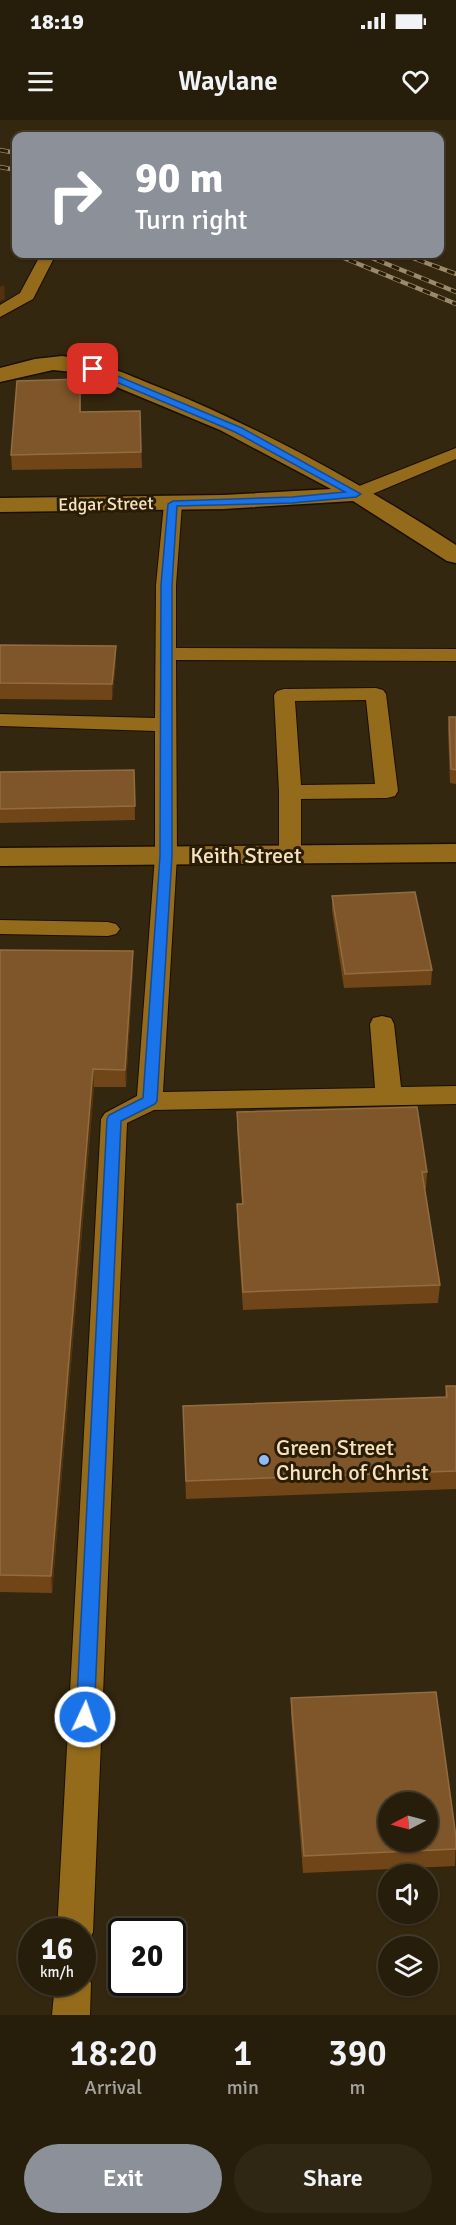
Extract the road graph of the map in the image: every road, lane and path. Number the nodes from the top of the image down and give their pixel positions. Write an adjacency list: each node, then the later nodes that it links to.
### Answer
1 (46, 258): 2 (lane)
2 (0, 312)
3 (0, 375): 5 (street)
4 (456, 453): 5 (lane)
5 (356, 494): 6 (street, Edgar Street); 8 (street)
6 (173, 504): 7 (street, Edgar Street); 9 (lane)
7 (0, 505)
8 (456, 556)
9 (166, 654): 10 (lane); 12 (lane)
10 (456, 655)
11 (0, 720): 12 (lane)
12 (166, 725): 16 (lane)
13 (290, 792): 13 (lane); 15 (lane)
14 (456, 853): 15 (street, Keith Street)
15 (290, 855): 16 (street, Keith Street)
16 (166, 856): 17 (street, Keith Street); 23 (lane)
17 (0, 857)
18 (0, 927): 19 (lane)
19 (108, 929)
20 (382, 1023): 22 (lane)
21 (456, 1095): 22 (lane)
22 (389, 1096): 23 (lane)
23 (150, 1101): 24 (lane)
24 (76, 1918)
25 (72, 1996): 26 (lane)
26 (71, 2015)

